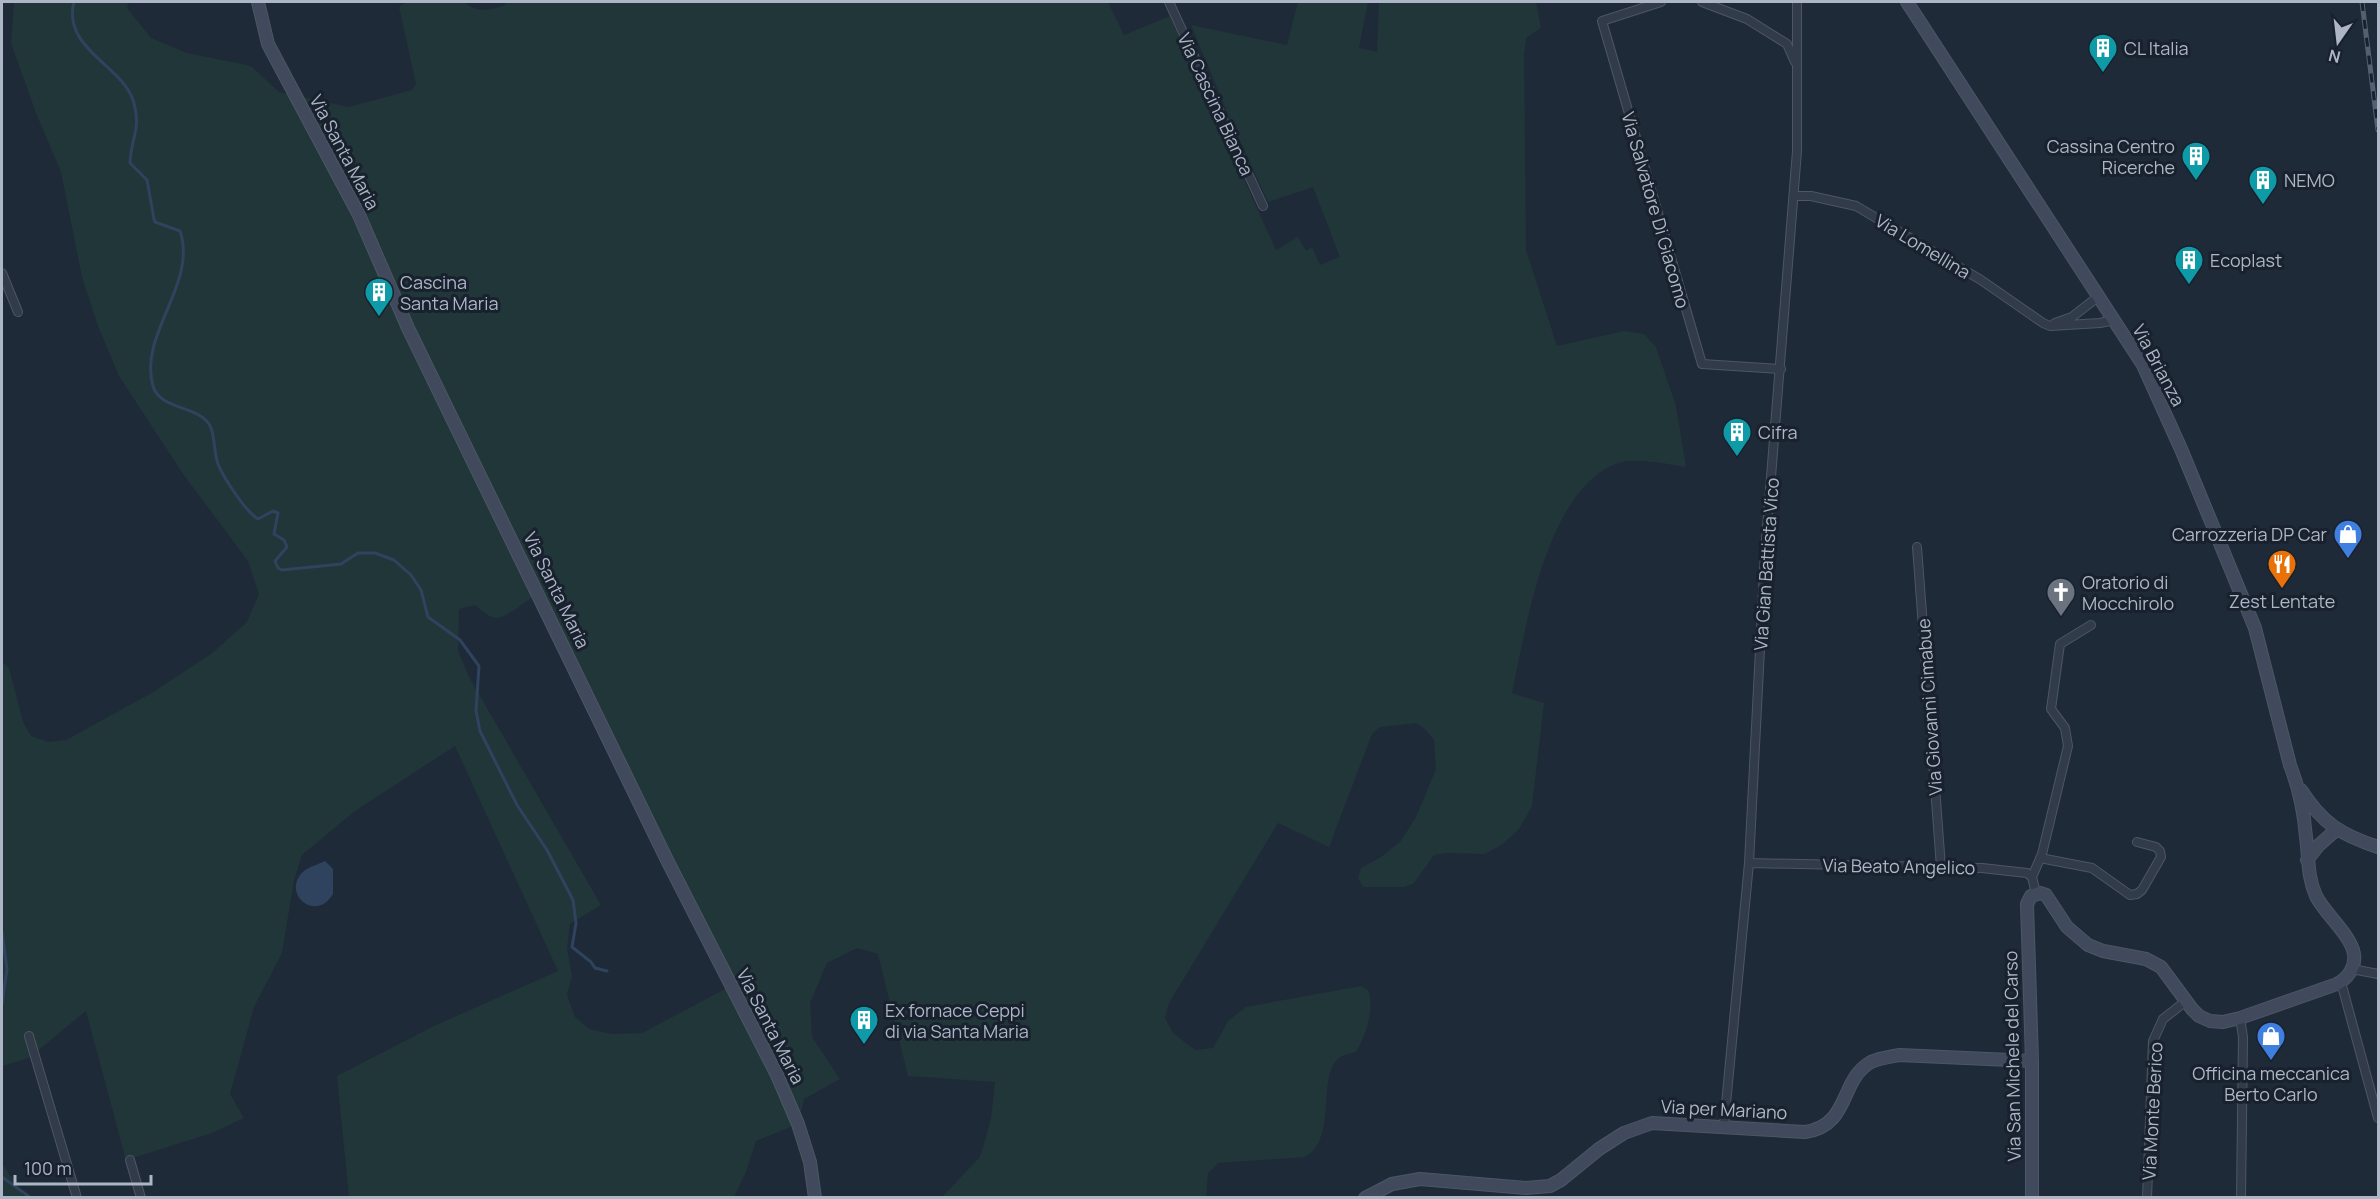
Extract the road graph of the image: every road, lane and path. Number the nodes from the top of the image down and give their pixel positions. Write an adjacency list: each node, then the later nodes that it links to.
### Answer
1 (258, 2): 43 (street, Via Santa Maria)
2 (1169, 2): 10 (street, Via Cascina Bianca)
3 (1661, 2): 7 (street, Via Salvatore Di Giacomo)
4 (1702, 2): 8 (street)
5 (1797, 2): 8 (street, Via Gian Battista Vico)
6 (1907, 2): 12 (street, Via Brianza)
7 (1642, 4): 16 (street, Via Salvatore Di Giacomo)
8 (1797, 66): 9 (street, Via Gian Battista Vico)
9 (1794, 196): 15 (street, Via Lomellina); 16 (street, Via Gian Battista Vico)
10 (1263, 206)
11 (2, 273): 13 (street)
12 (2099, 296): 14 (street, Via Brianza); 15 (street)
13 (18, 312)
14 (2114, 320): 15 (street); 19 (street, Via Brianza)
15 (2043, 323)
16 (1781, 369): 27 (street, Via Gian Battista Vico)
17 (1917, 547): 28 (street, Via Giovanni Cimabue)
18 (2091, 625): 25 (street)
19 (2297, 784): 20 (street); 22 (street)
20 (2325, 822): 21 (street); 22 (street)
21 (2336, 830): 24 (street); 26 (street)
22 (2307, 839): 26 (street)
23 (2137, 842): 25 (street)
24 (2379, 847)
25 (2040, 858): 29 (street)
26 (2307, 860): 31 (street)
27 (1749, 863): 28 (street, Via Beato Angelico); 39 (street, Via Gian Battista Vico)
28 (1941, 867): 29 (street, Via Beato Angelico)
29 (2032, 877): 30 (street)
30 (2036, 893): 34 (street); 37 (street, Via San Michele del Carso)
31 (2352, 969): 32 (street); 33 (street)
32 (2379, 974)
33 (2342, 982): 35 (street); 38 (street)
34 (2186, 1001): 35 (street); 46 (street, Via Monte Berico)
35 (2240, 1018): 47 (street)
36 (29, 1036): 41 (street)
37 (2032, 1061): 39 (street, Via per Mariano); 45 (street, Via San Michele del Carso)
38 (2379, 1118)
39 (1724, 1125): 44 (street, Via per Mariano)
40 (130, 1160): 42 (street)
41 (77, 1197)
42 (141, 1197)
43 (815, 1197)
44 (1365, 1197)
45 (2032, 1197)
46 (2148, 1197)
47 (2241, 1197)

